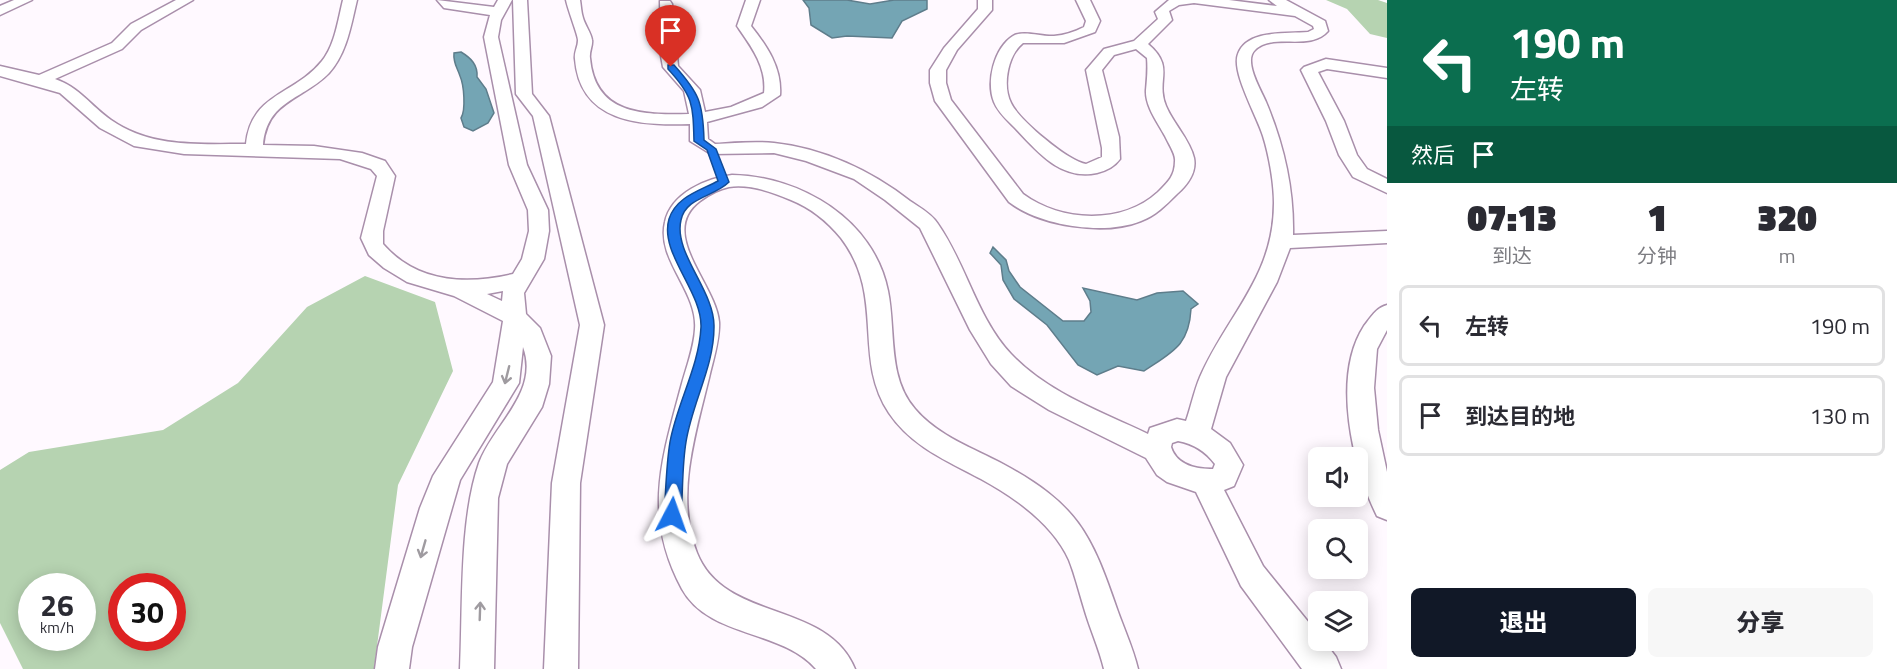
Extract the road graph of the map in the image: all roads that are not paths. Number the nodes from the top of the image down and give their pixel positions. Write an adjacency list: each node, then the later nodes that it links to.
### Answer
1 (25, 0): 15 (street)
2 (186, 0): 20 (street)
3 (350, 0): 23 (street)
4 (444, 0): 14 (street)
5 (520, 0): 38 (street)
6 (573, 0): 21 (street)
7 (753, 0): 21 (street)
8 (985, 0): 17 (street)
9 (1083, 0): 17 (street)
10 (1192, 0): 17 (street)
11 (1197, 0): 16 (street)
12 (1276, 0): 16 (street)
13 (665, 4): 21 (street)
14 (502, 6): 28 (street)
15 (0, 11)
16 (1303, 13): 27 (street)
17 (1139, 44)
18 (0, 71): 20 (street)
19 (1387, 73): 25 (street)
20 (39, 81): 23 (street)
21 (698, 118): 22 (street)
22 (711, 149): 24 (street); 33 (street)
23 (254, 152): 29 (street)
24 (724, 182): 39 (street); 40 (street)
25 (1387, 187)
26 (1387, 237): 27 (street)
27 (1282, 242): 32 (street)
28 (521, 279): 29 (street); 31 (street)
29 (460, 290): 31 (street)
30 (1387, 314): 35 (street)
31 (515, 317): 36 (street, one-way to 36); 37 (street, one-way to 31)
32 (1196, 434): 33 (street); 34 (street)
33 (1158, 451): 34 (street)
34 (1206, 483): 41 (street)
35 (1387, 507)
36 (392, 669)
37 (477, 669)
38 (561, 669)
39 (838, 669)
40 (1121, 669)
41 (1324, 669)

